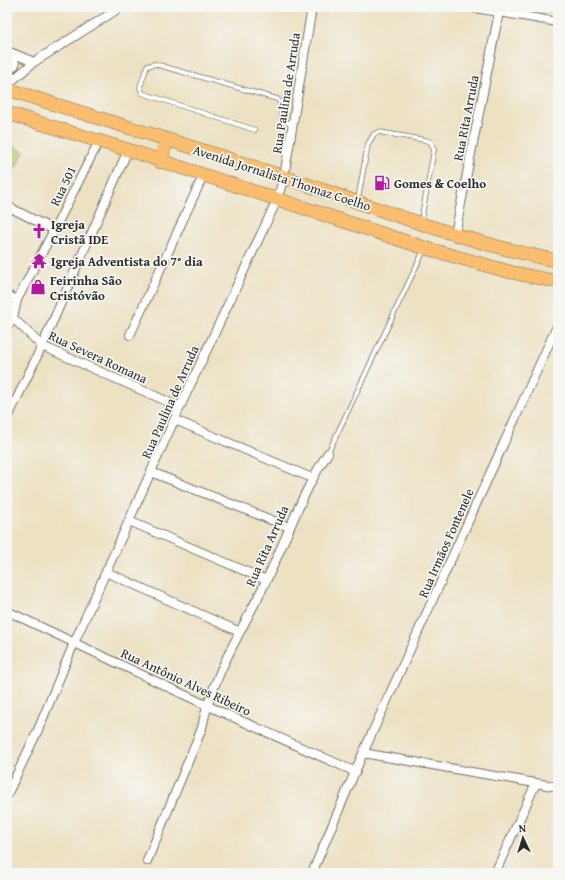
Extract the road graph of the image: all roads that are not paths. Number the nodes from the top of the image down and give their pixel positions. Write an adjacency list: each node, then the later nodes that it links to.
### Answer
1 (121, 7): 8 (street)
2 (312, 7): 13 (street, Rua Paulina de Arruda)
3 (470, 7): 4 (street)
4 (500, 10): 5 (street); 26 (street, Rua Rita Arruda)
5 (558, 22)
6 (7, 51): 8 (street)
7 (7, 54): 9 (street)
8 (34, 62): 10 (street)
9 (7, 71)
10 (7, 85)
11 (7, 89): 15 (main road, Avenida Jornalista Thomaz Coelho)
12 (7, 113): 16 (main road, Avenida Jornalista Thomaz Coelho)
13 (293, 126): 14 (lane); 20 (street, Rua Paulina de Arruda)
14 (255, 130)
15 (167, 140): 18 (main road); 20 (main road, Avenida Jornalista Thomaz Coelho)
16 (99, 141): 17 (main road, Avenida Jornalista Thomaz Coelho); 25 (street, Rua 501)
17 (128, 150): 18 (main road, Avenida Jornalista Thomaz Coelho); 38 (street)
18 (160, 162): 19 (main road, Avenida Jornalista Thomaz Coelho)
19 (204, 174): 21 (main road, Avenida Jornalista Thomaz Coelho); 37 (street)
20 (284, 177): 21 (street, Rua Paulina de Arruda); 22 (main road, Avenida Jornalista Thomaz Coelho)
21 (277, 200): 27 (main road, Avenida Jornalista Thomaz Coelho); 39 (street, Rua Paulina de Arruda)
22 (357, 203): 24 (main road, Avenida Jornalista Thomaz Coelho); 24 (lane)
23 (7, 206): 25 (street)
24 (420, 223): 26 (main road, Avenida Jornalista Thomaz Coelho)
25 (54, 230): 33 (street, Rua 501)
26 (456, 234): 28 (main road, Avenida Jornalista Thomaz Coelho)
27 (425, 248): 30 (main road, Avenida Jornalista Thomaz Coelho); 42 (lane, Rua Rita Arruda)
28 (515, 252): 29 (main road, Avenida Jornalista Thomaz Coelho); 30 (main road)
29 (558, 260)
30 (510, 272): 31 (main road, Avenida Jornalista Thomaz Coelho)
31 (558, 282)
32 (7, 295): 33 (street)
33 (17, 300): 34 (street, Rua 501)
34 (13, 318): 36 (street, Rua 501); 38 (street, Rua Severa Romana)
35 (558, 324): 53 (street, Rua Irmãos Fontenele)
36 (7, 328)
37 (130, 335)
38 (42, 346): 39 (street, Rua Severa Romana); 40 (street)
39 (180, 408): 41 (street, Rua Paulina de Arruda)
40 (7, 419)
41 (175, 420): 43 (street, Rua Paulina de Arruda); 44 (street)
42 (328, 453): 44 (street, Rua Rita Arruda)
43 (151, 472): 45 (street, Rua Paulina de Arruda); 46 (street)
44 (312, 478): 46 (street, Rua Rita Arruda)
45 (129, 521): 47 (street, Rua Paulina de Arruda); 48 (street)
46 (289, 527): 48 (street, Rua Rita Arruda)
47 (106, 572): 50 (street); 51 (street, Rua Paulina de Arruda)
48 (266, 580): 50 (street, Rua Rita Arruda)
49 (7, 612): 51 (street, Rua Antônio Alves Ribeiro)
50 (240, 632): 52 (street, Rua Rita Arruda)
51 (74, 643): 52 (street, Rua Antônio Alves Ribeiro); 57 (street, Rua Paulina de Arruda)
52 (206, 705): 54 (street, Rua Antônio Alves Ribeiro); 58 (street, Rua Rita Arruda)
53 (363, 753): 54 (street, Rua Irmãos Fontenele); 55 (street)
54 (356, 772): 59 (street, Rua Irmãos Fontenele)
55 (536, 783): 56 (street); 60 (street)
56 (558, 787)
57 (7, 795)
58 (147, 861)
59 (312, 873)
60 (495, 873)

